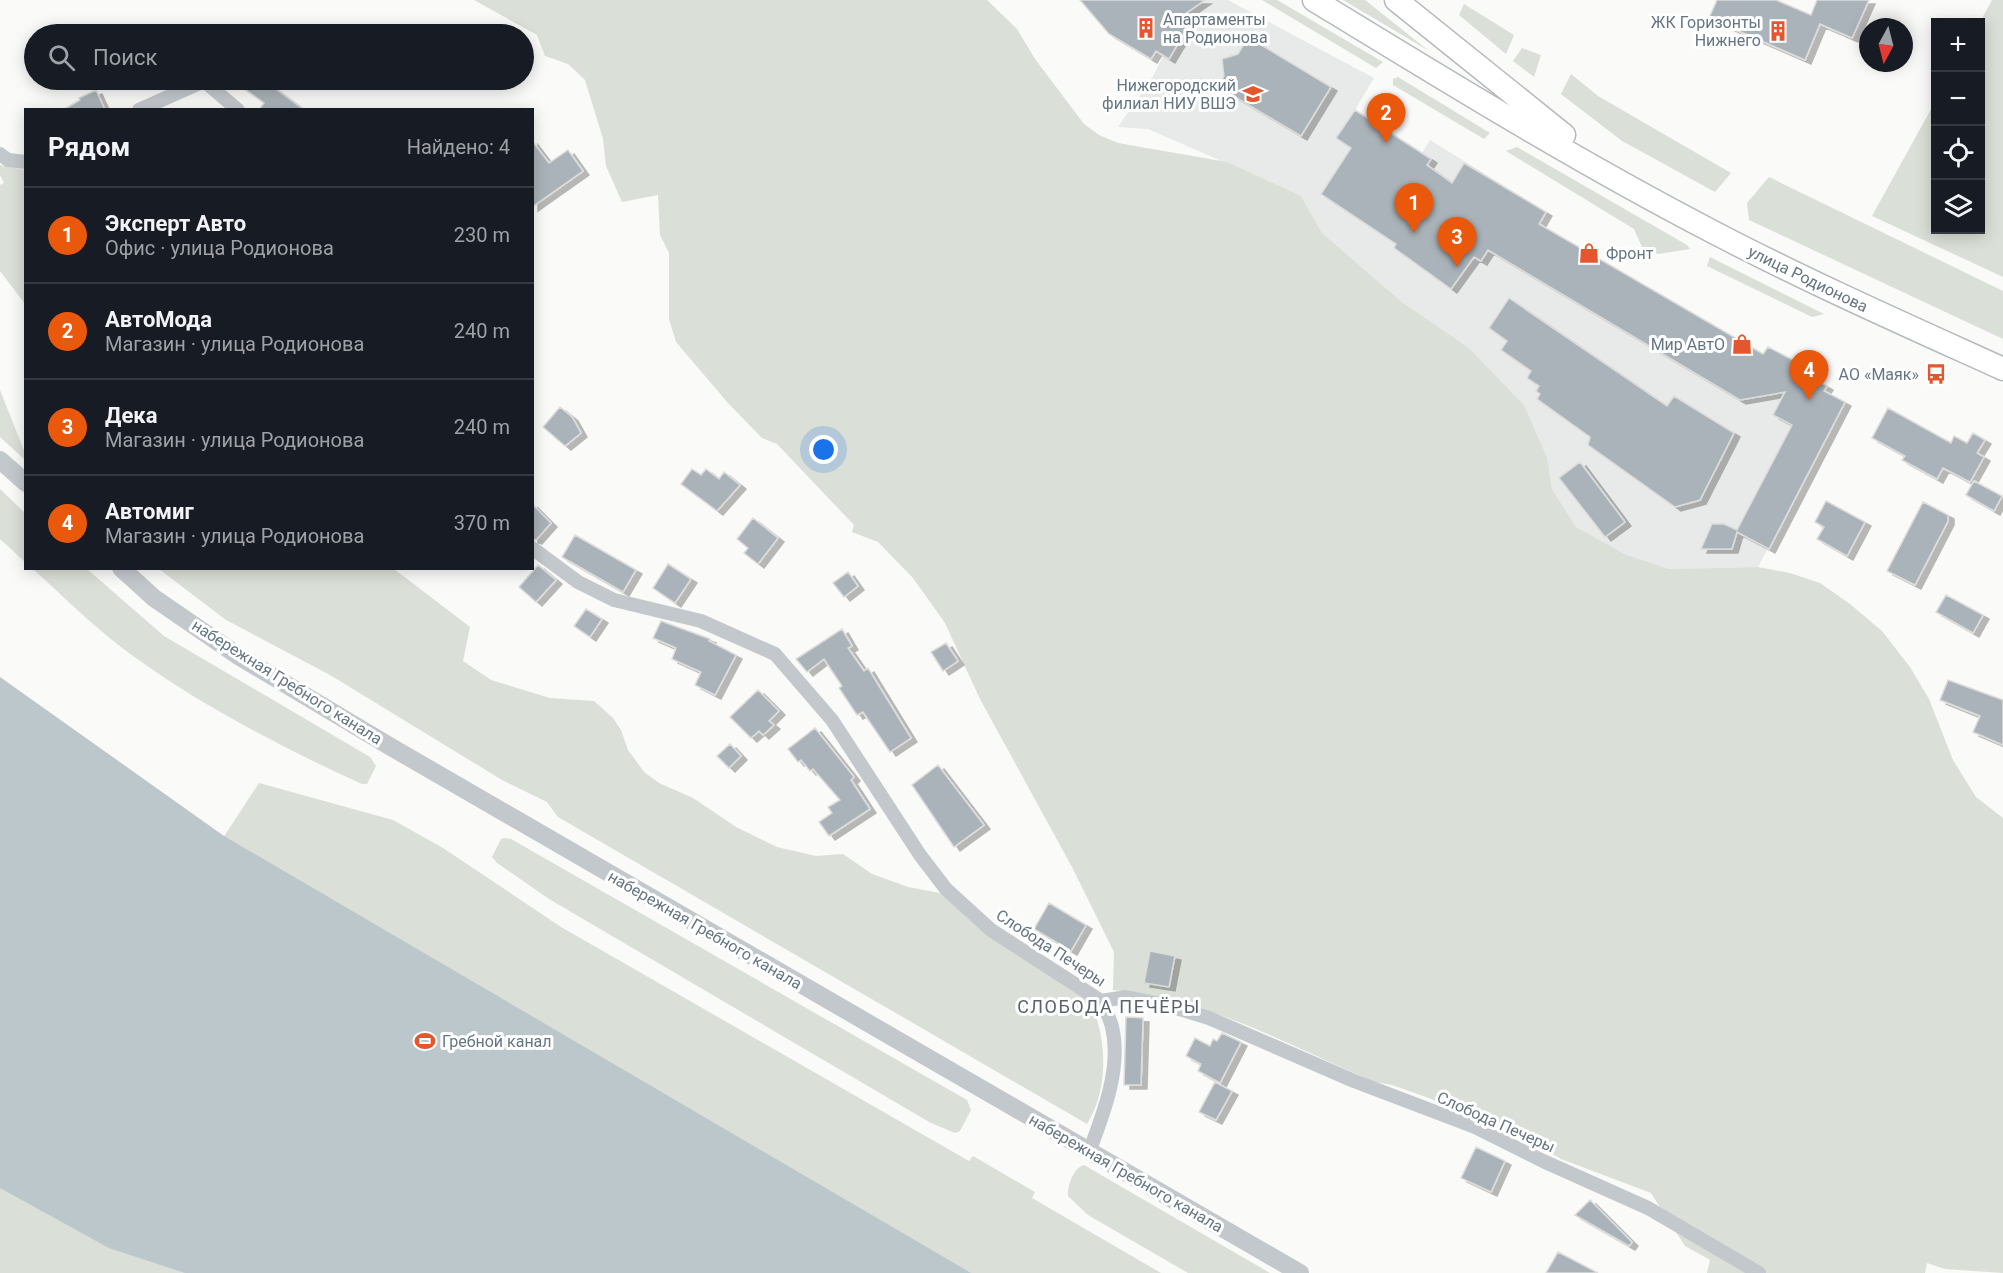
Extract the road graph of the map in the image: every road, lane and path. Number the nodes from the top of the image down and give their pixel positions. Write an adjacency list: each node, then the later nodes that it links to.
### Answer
1 (1314, 0): 9 (main road, улица Родионова)
2 (1396, 0): 9 (main road, улица Родионова)
3 (184, 90): 5 (street)
4 (215, 90): 6 (street)
5 (143, 108)
6 (236, 108)
7 (0, 154): 8 (street)
8 (24, 162)
9 (1619, 179): 10 (main road, улица Родионова)
10 (2003, 369)
11 (0, 460): 12 (street)
12 (24, 481)
13 (534, 549): 15 (street, Слобода Печеры)
14 (123, 570): 16 (street, набережная Гребного канала)
15 (1101, 1000): 16 (street); 18 (street, Слобода Печеры)
16 (1089, 1152): 17 (street, набережная Гребного канала)
17 (1300, 1273)
18 (1759, 1273)

